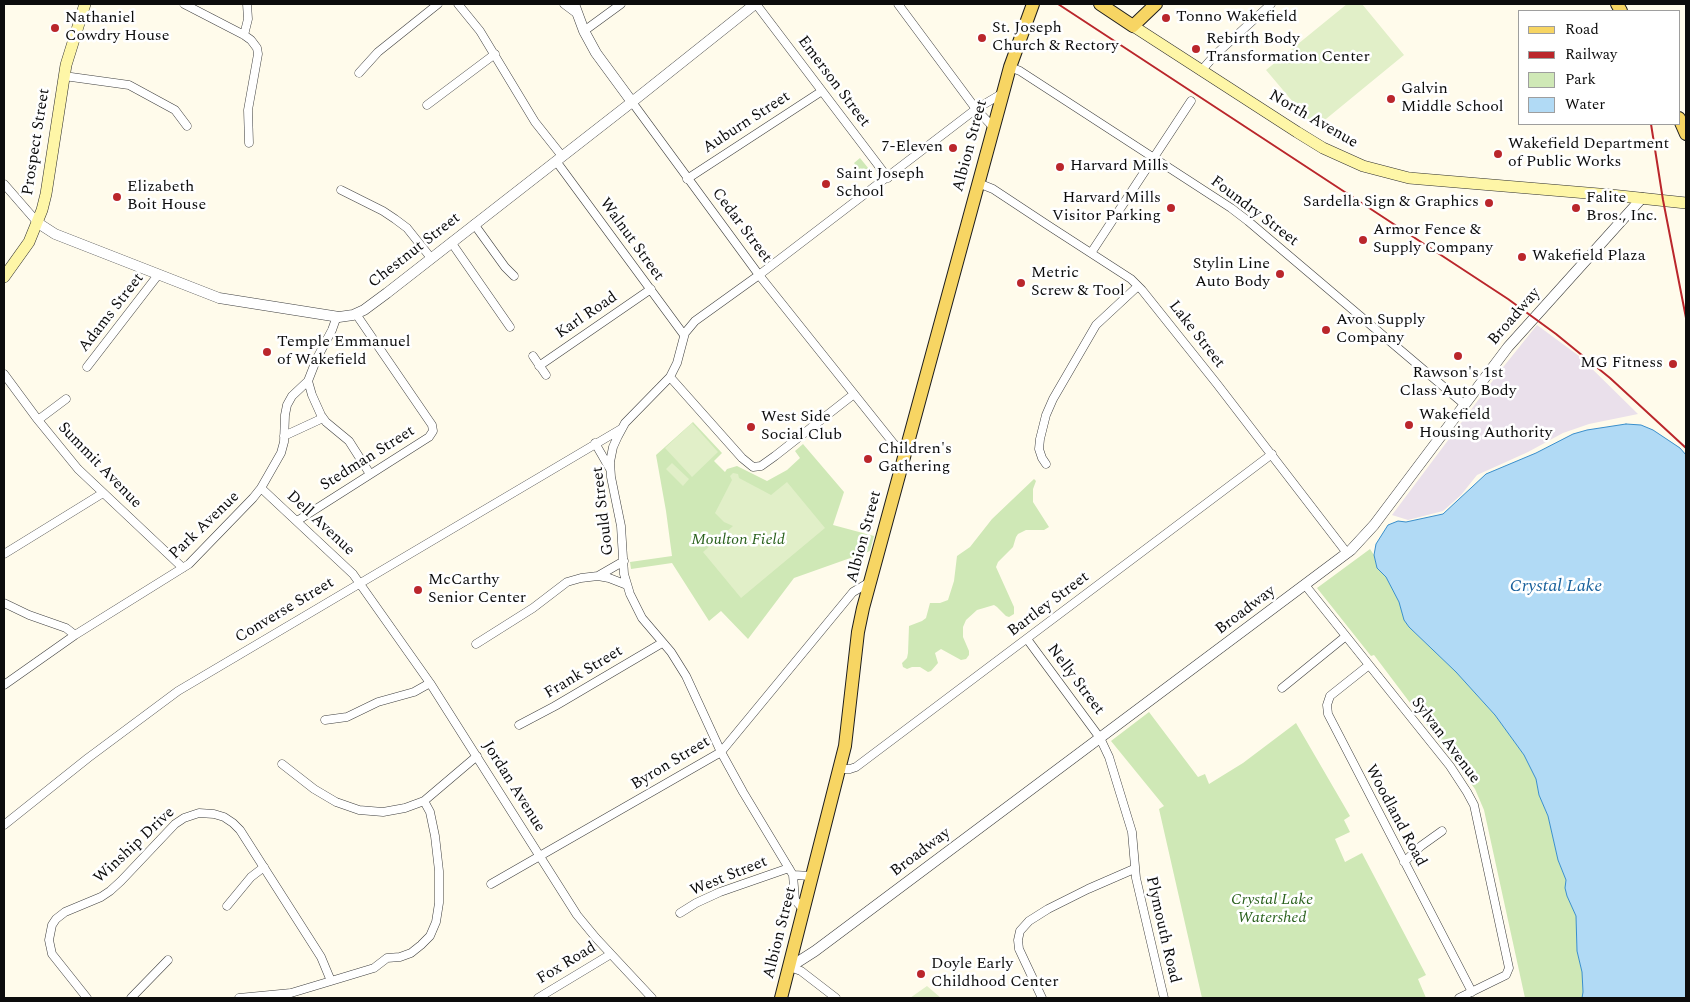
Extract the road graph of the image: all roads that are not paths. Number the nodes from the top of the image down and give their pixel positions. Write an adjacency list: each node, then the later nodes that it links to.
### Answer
1 (85, 4): 22 (main road, Prospect Street)
2 (184, 4): 17 (street)
3 (247, 4): 17 (street)
4 (438, 4): 21 (street)
5 (458, 4): 18 (street, Walnut Street)
6 (564, 4): 14 (street)
7 (621, 4): 16 (street)
8 (756, 4): 23 (street, Emerson Street); 25 (street, Chestnut Street)
9 (898, 4): 28 (street)
10 (1100, 4): 15 (main road, North Avenue)
11 (1156, 4): 15 (main road)
12 (1271, 4): 20 (street)
13 (1029, 5): 19 (main road, Albion Street)
14 (575, 8): 16 (street, Cedar Street)
15 (1133, 26): 20 (main road, North Avenue)
16 (584, 31): 25 (street, Cedar Street)
17 (244, 35): 33 (street)
18 (494, 54): 27 (street); 34 (street, Walnut Street)
19 (1010, 67): 24 (main road, Albion Street); 35 (street, Foundry Street)
20 (1201, 71): 41 (main road, North Avenue)
21 (359, 73)
22 (64, 76): 30 (street); 43 (main road, Prospect Street)
23 (822, 90): 36 (street, Emerson Street); 37 (street, Auburn Street)
24 (1003, 92): 28 (street, Gould Street); 31 (main road, Albion Street)
25 (632, 102): 34 (street, Chestnut Street); 37 (street, Cedar Street)
26 (1190, 102): 35 (street)
27 (427, 104)
28 (976, 109): 31 (street); 36 (street, Gould Street)
29 (1680, 120): 32 (main road)
30 (187, 126)
31 (993, 127): 38 (main road, Albion Street)
32 (1686, 134)
33 (250, 143)
34 (559, 158): 44 (street, Chestnut Street); 53 (street, Walnut Street)
35 (1154, 159): 46 (street); 67 (street, Foundry Street)
36 (888, 178): 49 (street, Gould Street)
37 (687, 179): 49 (street, Cedar Street)
38 (978, 183): 46 (street, Lake Street); 73 (main road, Albion Street)
39 (4, 184): 43 (street)
40 (341, 190): 47 (street)
41 (1642, 198): 42 (main road, North Avenue); 67 (street, Broadway)
42 (1686, 203)
43 (38, 222): 48 (street, Chestnut Street); 51 (main road, Prospect Street)
44 (474, 224): 45 (street, Chestnut Street); 50 (street)
45 (451, 242): 47 (street, Chestnut Street); 56 (street)
46 (1091, 253): 52 (street, Lake Street)
47 (431, 258): 54 (street, Chestnut Street)
48 (158, 275): 55 (street, Chestnut Street); 60 (street, Adams Street)
49 (759, 275): 57 (street, Gould Street); 65 (street, Cedar Street)
50 (514, 276)
51 (4, 277)
52 (1138, 286): 74 (street, Lake Street); 75 (street)
53 (651, 289): 57 (street, Walnut Street); 59 (street, Karl Road)
54 (356, 314): 55 (street, Chestnut Street); 77 (street, Stedman Street)
55 (337, 316): 64 (street, Park Avenue)
56 (510, 327)
57 (684, 335): 63 (street, Gould Street)
58 (533, 356): 59 (street)
59 (539, 366): 62 (street)
60 (87, 367)
61 (4, 374): 69 (street, Summit Avenue)
62 (546, 375)
63 (670, 377): 65 (street); 70 (street, Gould Street)
64 (308, 381): 68 (street); 71 (street, Park Avenue)
65 (854, 394): 73 (street, Cedar Street)
66 (66, 399): 69 (street)
67 (1464, 404): 81 (street, Broadway)
68 (323, 418): 71 (street); 77 (street)
69 (38, 420): 79 (street, Summit Avenue)
70 (621, 429): 72 (street, Converse Street); 76 (street, Gould Street)
71 (284, 436): 78 (street, Park Avenue)
72 (595, 443): 76 (street); 87 (street, Converse Street)
73 (906, 452): 86 (main road, Albion Street)
74 (1272, 454): 81 (street, Lake Street); 93 (street, Bartley Street)
75 (1046, 464)
76 (610, 469): 83 (street, Gould Street)
77 (370, 474): 80 (street, Stedman Street)
78 (261, 488): 80 (street, Dell Avenue); 84 (street, Park Avenue)
79 (103, 493): 82 (street); 84 (street, Summit Avenue)
80 (297, 521): 87 (street, Dell Avenue)
81 (1347, 553): 89 (street, Broadway)
82 (4, 554)
83 (624, 561): 85 (street); 88 (street, Gould Street)
84 (183, 568): 91 (street, Park Avenue)
85 (598, 576): 88 (street); 95 (street)
86 (870, 582): 103 (street, Byron Street); 106 (main road, Albion Street)
87 (359, 583): 97 (street, Jordan Avenue); 108 (street, Converse Street)
88 (627, 585): 94 (street, Gould Street)
89 (1305, 585): 92 (street, Sylvan Avenue); 102 (street, Broadway)
90 (4, 603): 91 (street)
91 (75, 635): 98 (street, Park Avenue)
92 (1346, 636): 96 (street, Sylvan Avenue); 99 (street)
93 (1027, 639): 102 (street, Nelly Street); 106 (street, Bartley Street)
94 (662, 642): 101 (street, Frank Street); 103 (street, Gould Street)
95 (476, 644)
96 (1369, 665): 111 (street, Woodland Road); 124 (street, Sylvan Avenue)
97 (430, 683): 100 (street); 104 (street, Jordan Avenue)
98 (4, 684)
99 (1282, 688)
100 (324, 720)
101 (519, 725)
102 (1100, 738): 113 (street, Plymouth Road); 122 (street, Broadway)
103 (721, 752): 110 (street, Byron Street); 114 (street, Gould Street)
104 (477, 756): 107 (street); 110 (street, Jordan Avenue)
105 (282, 764): 107 (street)
106 (840, 769): 115 (main road, Albion Street)
107 (424, 801): 123 (street)
108 (4, 825)
109 (1442, 831): 111 (street)
110 (540, 857): 116 (street, Byron Street); 120 (street, Jordan Avenue)
111 (1404, 862): 124 (street, Woodland Road)
112 (264, 868): 117 (street); 123 (street, Winship Drive); 125 (street, Winship Drive)
113 (1134, 868): 132 (street, Plymouth Road); 133 (street, Plymouth Road)
114 (791, 872): 115 (street); 118 (street, Gould Street); 119 (street, West Street)
115 (812, 876): 118 (main road, Albion Street)
116 (492, 884)
117 (227, 906)
118 (803, 909): 122 (main road, Albion Street)
119 (680, 913)
120 (611, 954): 128 (street, Fox Road); 129 (street, Jordan Avenue)
121 (168, 960): 126 (street)
122 (790, 967): 130 (main road, Albion Street); 131 (street)
123 (331, 981): 127 (street)
124 (1472, 992): 134 (street)
125 (87, 998)
126 (131, 998)
127 (240, 998)
128 (538, 998)
129 (652, 998)
130 (782, 998)
131 (836, 998)
132 (1042, 998)
133 (1164, 998)
134 (1459, 998)

